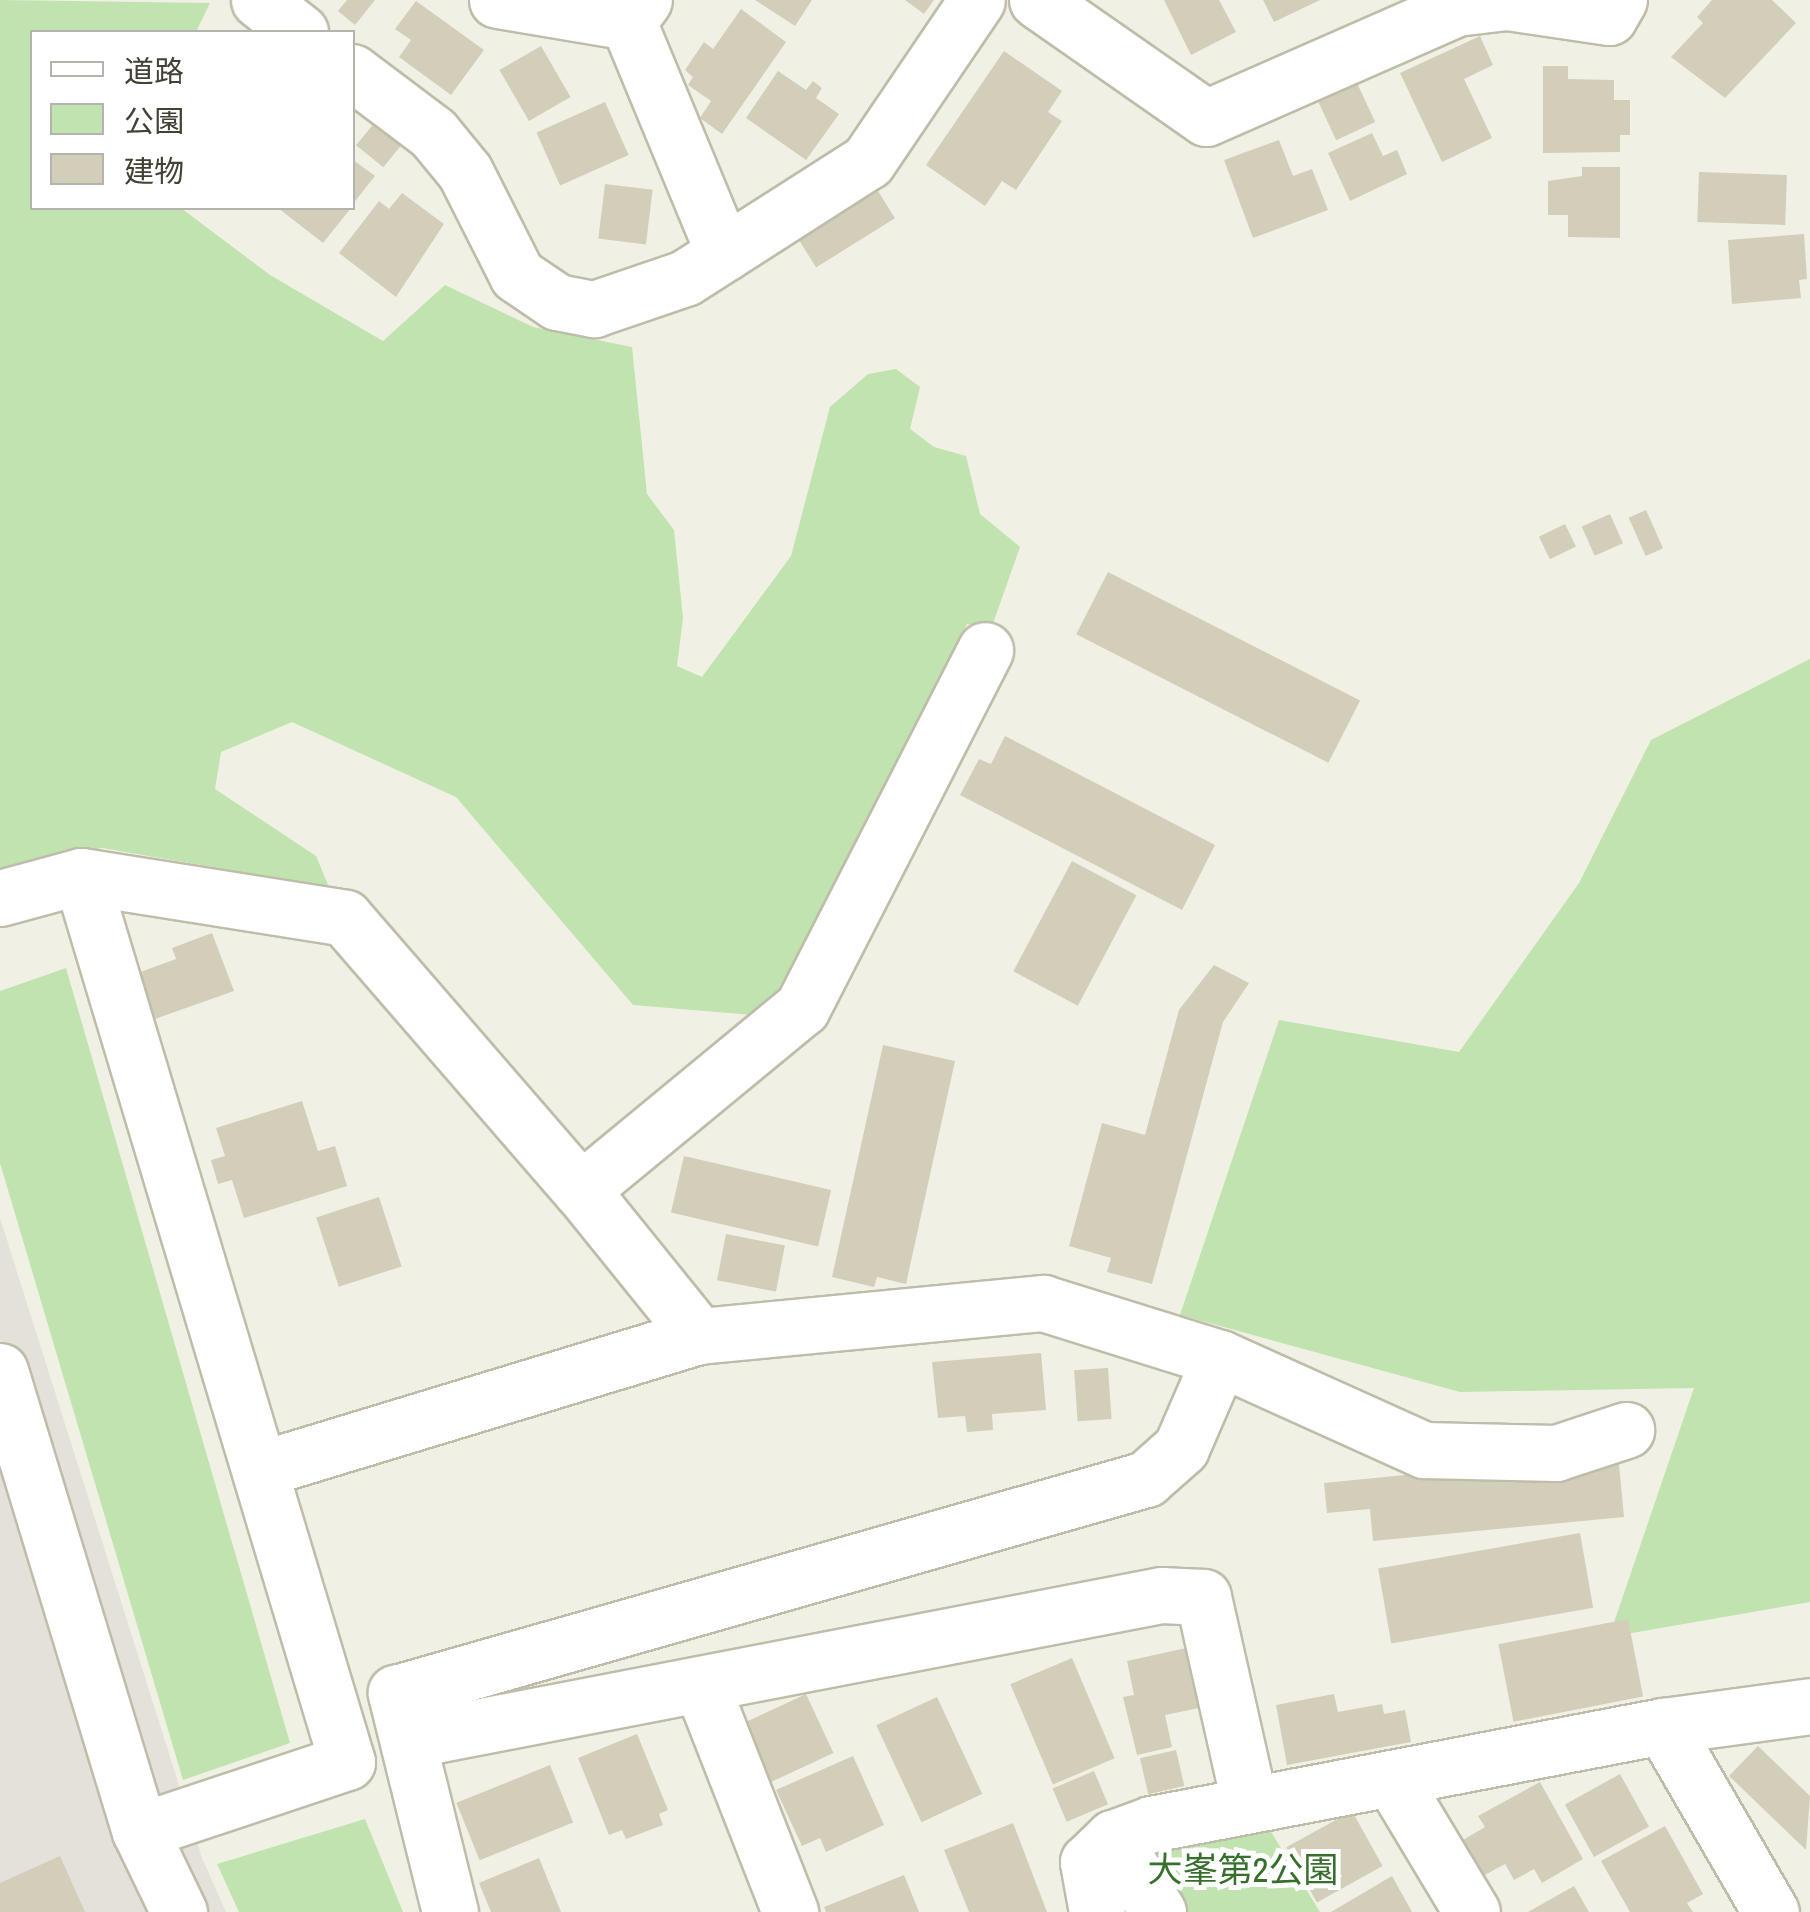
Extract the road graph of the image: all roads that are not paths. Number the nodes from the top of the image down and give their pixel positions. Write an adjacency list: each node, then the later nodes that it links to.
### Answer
1 (258, 0): 7 (street)
2 (497, 0): 6 (street)
3 (977, 0): 9 (street)
4 (1037, 0): 5 (street)
5 (1620, 0)
6 (630, 8): 9 (street)
7 (297, 30)
8 (355, 74): 9 (street)
9 (724, 253)
10 (986, 650): 13 (street)
11 (80, 876): 12 (street); 13 (street); 18 (street)
12 (0, 898)
13 (581, 1190): 14 (street)
14 (699, 1336): 15 (street); 18 (street)
15 (1220, 1358): 17 (street); 22 (street)
16 (0, 1371): 25 (street)
17 (1626, 1430)
18 (261, 1469): 25 (street)
19 (702, 1687): 22 (street); 24 (street); 29 (street)
20 (1810, 1706): 21 (street)
21 (1663, 1726): 23 (street); 33 (street)
22 (409, 1740): 28 (street)
23 (1392, 1778): 24 (street); 32 (street)
24 (1249, 1802): 26 (street)
25 (140, 1831): 27 (street)
26 (1114, 1838): 30 (street); 31 (street)
27 (178, 1912)
28 (450, 1912)
29 (790, 1912)
30 (1097, 1912)
31 (1158, 1912)
32 (1472, 1912)
33 (1771, 1912)

